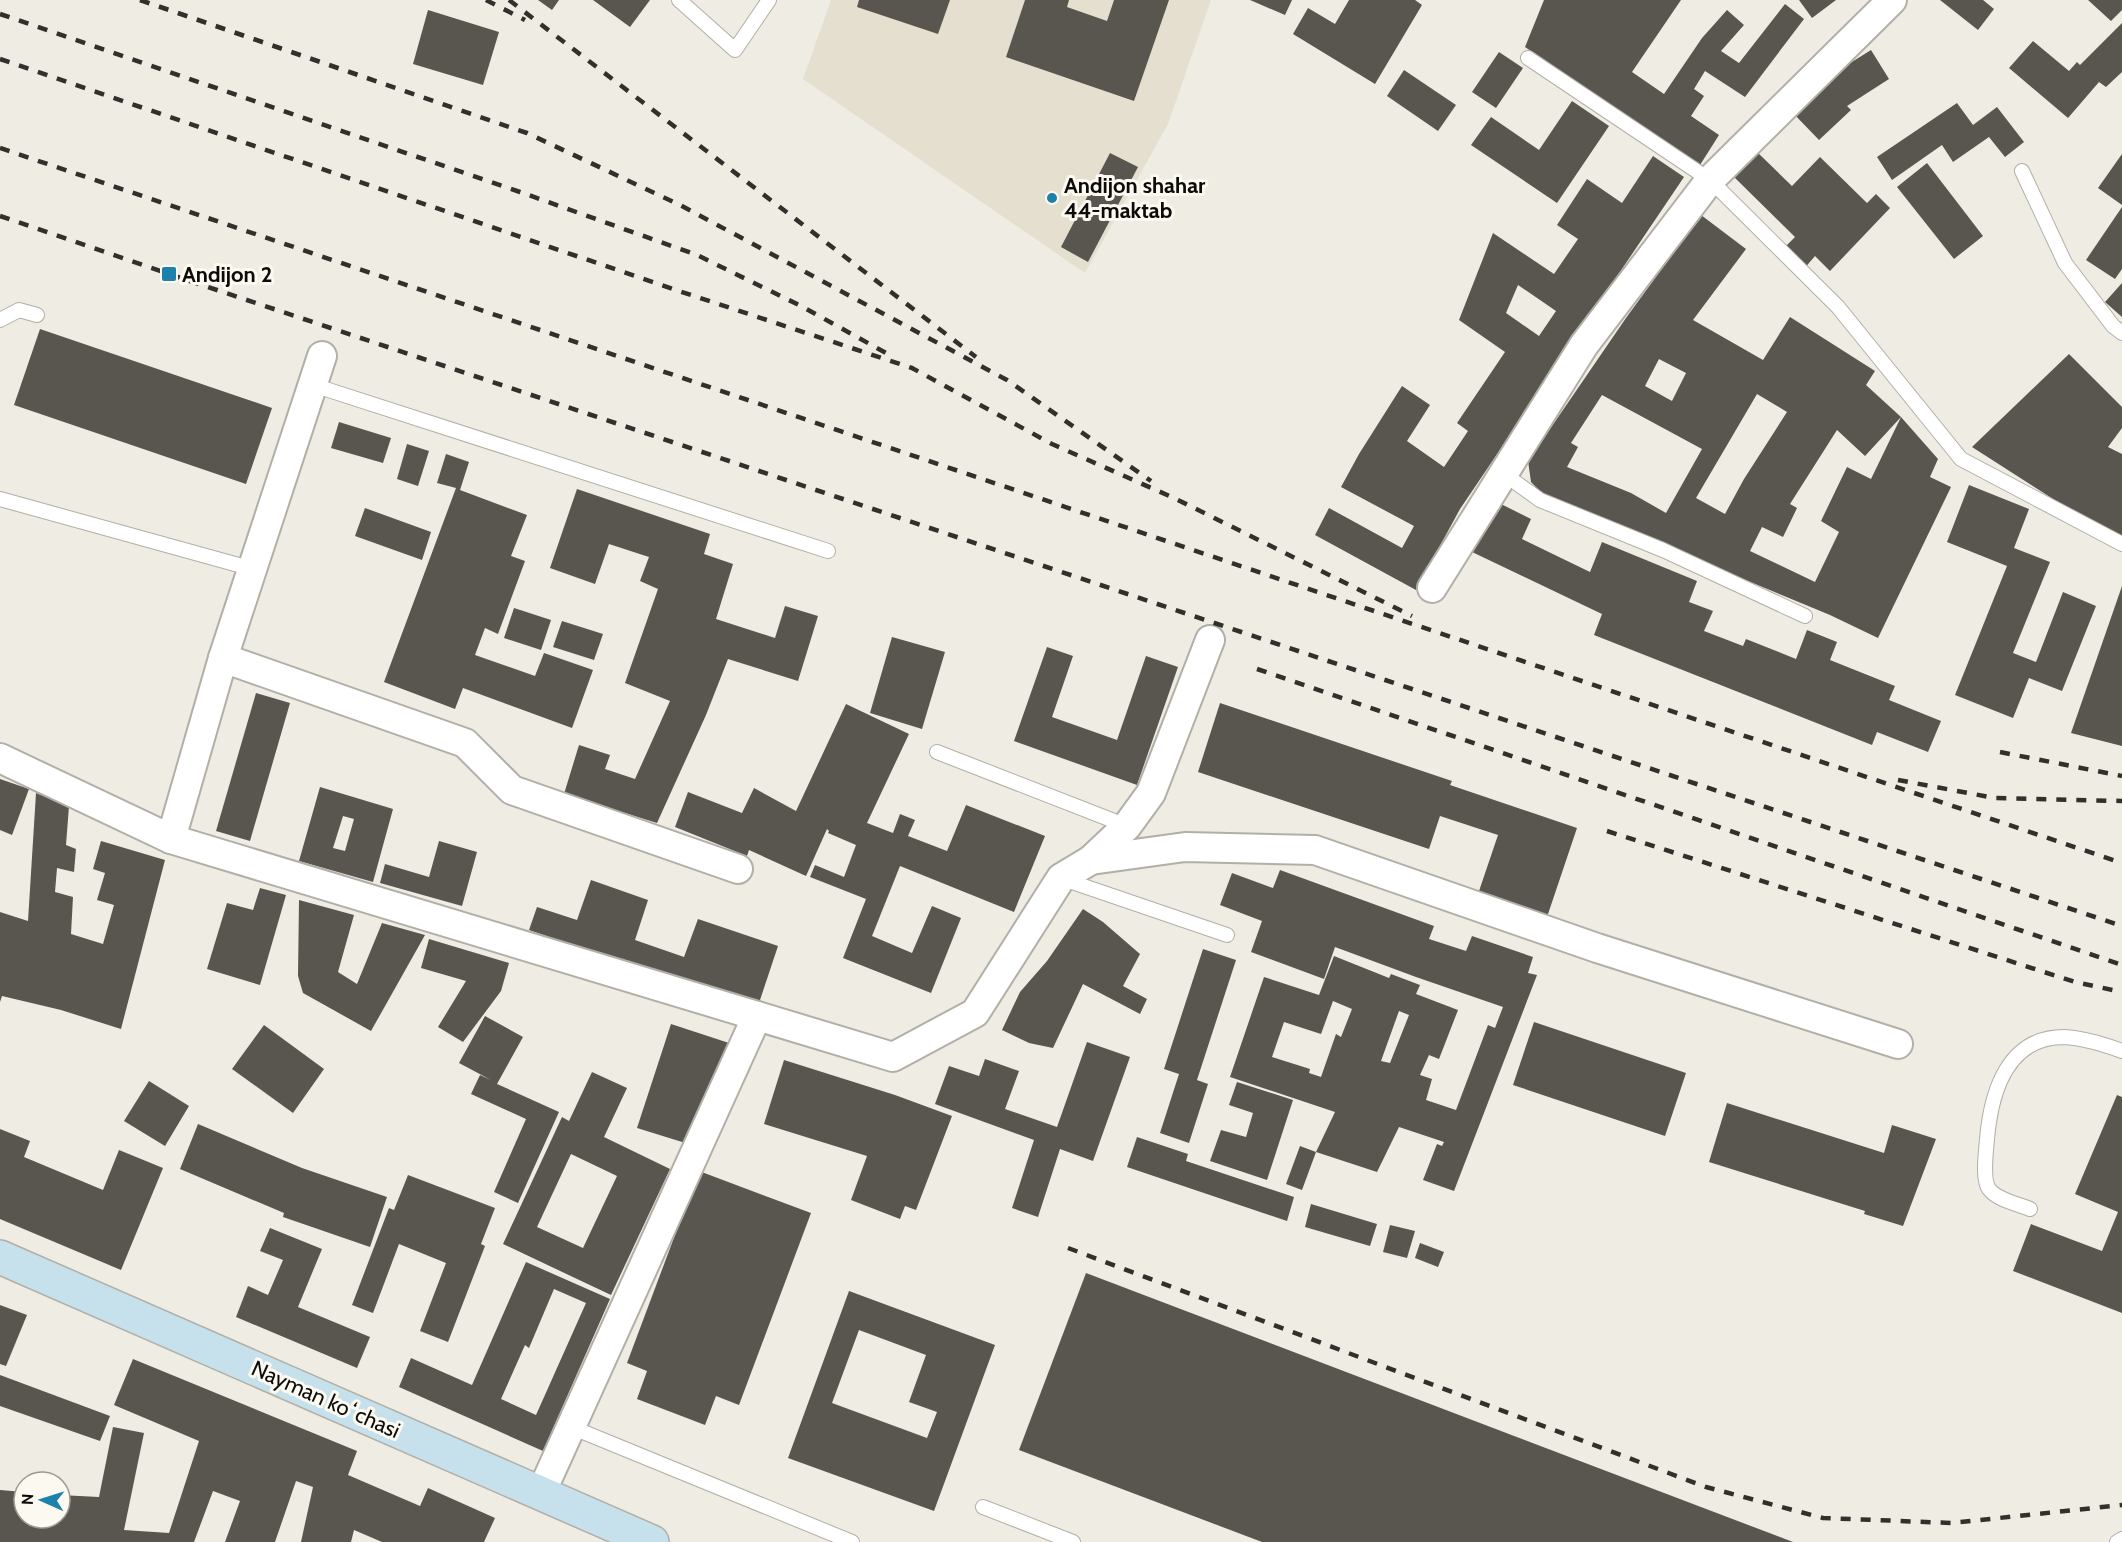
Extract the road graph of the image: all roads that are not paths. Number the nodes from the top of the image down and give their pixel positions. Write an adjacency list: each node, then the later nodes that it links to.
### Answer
1 (679, 0): 2 (lane)
2 (769, 0)
3 (1892, 0): 6 (street)
4 (1528, 58): 6 (lane)
5 (2022, 171): 9 (lane)
6 (1710, 180): 12 (street); 14 (lane)
7 (38, 315): 8 (lane)
8 (0, 320)
9 (2122, 333)
10 (322, 356): 11 (street)
11 (313, 385): 15 (lane); 16 (street)
12 (1504, 474): 17 (street); 18 (lane)
13 (0, 499): 16 (lane)
14 (2122, 544)
15 (828, 551)
16 (253, 569): 20 (street)
17 (1432, 588)
18 (1805, 616)
19 (1210, 640): 23 (street)
20 (223, 658): 24 (street); 26 (street)
21 (937, 752): 23 (lane)
22 (0, 758): 24 (street)
23 (1127, 826): 25 (street)
24 (171, 838): 29 (street)
25 (1091, 860): 27 (street); 30 (street)
26 (738, 869)
27 (1061, 878): 28 (lane); 29 (street)
28 (1227, 934)
29 (757, 1016): 34 (street)
30 (1898, 1044)
31 (2122, 1051): 32 (lane)
32 (2030, 1209)
33 (0, 1257): 35 (main road, Nayman koʻchasi)
34 (571, 1427): 35 (street); 39 (lane)
35 (541, 1492): 38 (main road, Nayman koʻchasi)
36 (983, 1507): 40 (lane)
37 (2122, 1539): 41 (lane)
38 (652, 1542)
39 (852, 1542)
40 (1073, 1542)
41 (2117, 1542)

